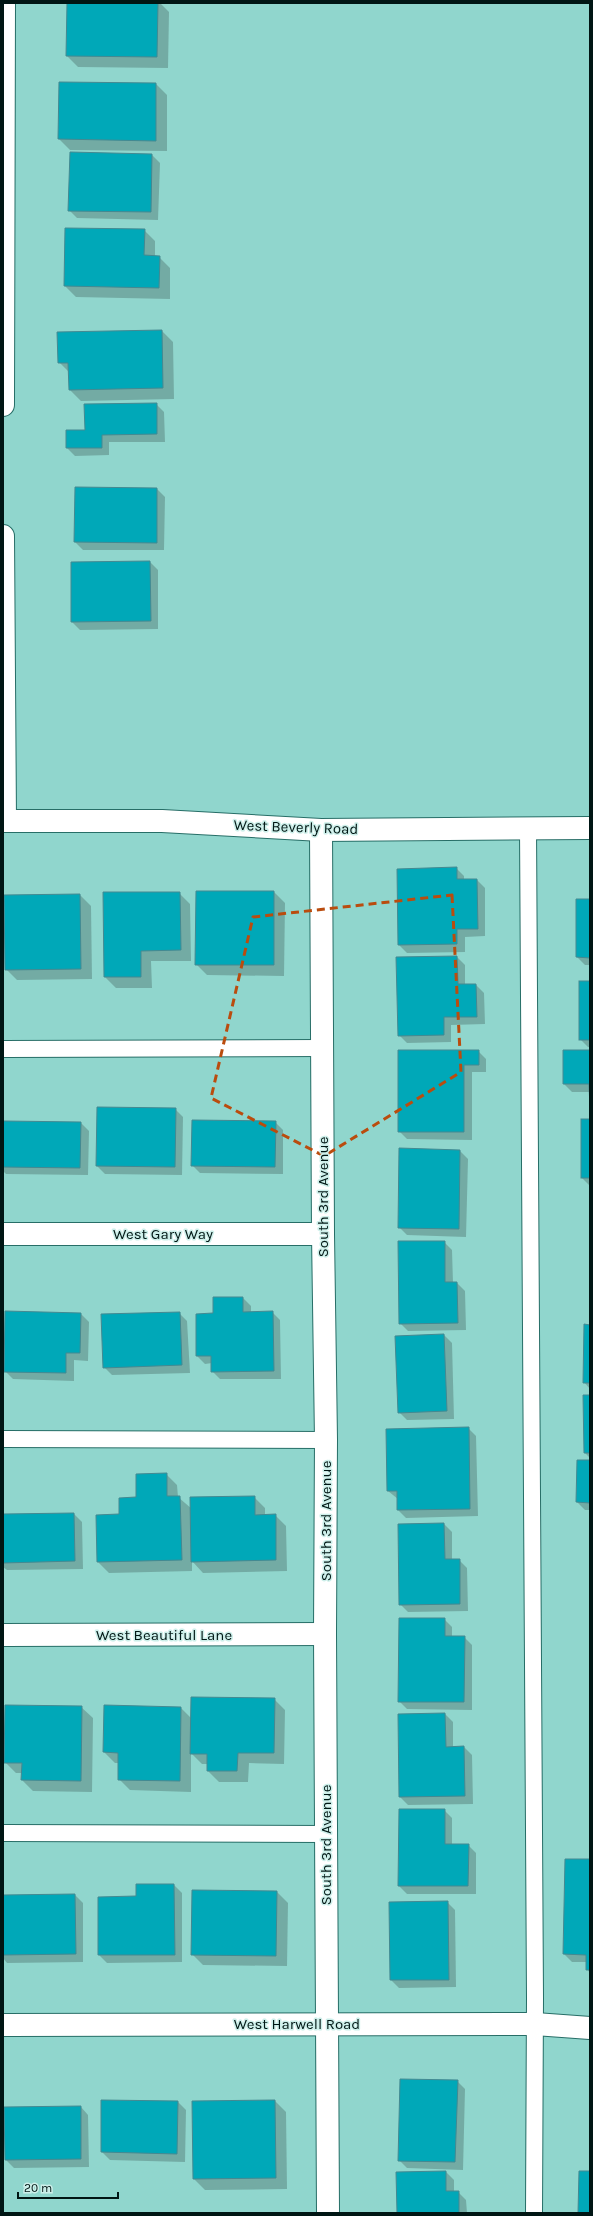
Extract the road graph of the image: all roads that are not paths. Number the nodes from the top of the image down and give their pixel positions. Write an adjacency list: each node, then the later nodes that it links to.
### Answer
1 (4, 3): 2 (street)
2 (4, 139): 3 (street)
3 (3, 405)
4 (3, 536): 5 (street)
5 (4, 821): 8 (street, West Beverly Road)
6 (528, 828): 7 (street, West Beverly Road); 8 (street, West Beverly Road); 20 (lane)
7 (590, 828)
8 (321, 830): 9 (street, South 3rd Avenue)
9 (322, 1048): 10 (lane); 12 (street, South 3rd Avenue)
10 (3, 1049)
11 (3, 1234): 12 (street, West Gary Way)
12 (323, 1234): 14 (street, South 3rd Avenue)
13 (3, 1438): 14 (lane)
14 (326, 1440): 15 (street, South 3rd Avenue)
15 (325, 1634): 16 (street, West Beautiful Lane); 18 (street, South 3rd Avenue)
16 (3, 1635)
17 (3, 1833): 18 (lane)
18 (326, 1834): 19 (street, South 3rd Avenue)
19 (327, 2024): 20 (street, West Harwell Road); 21 (street, West Harwell Road); 23 (street, South 3rd Avenue)
20 (535, 2024): 22 (street, West Harwell Road); 24 (lane)
21 (3, 2025)
22 (590, 2028)
23 (328, 2213)
24 (534, 2213)

